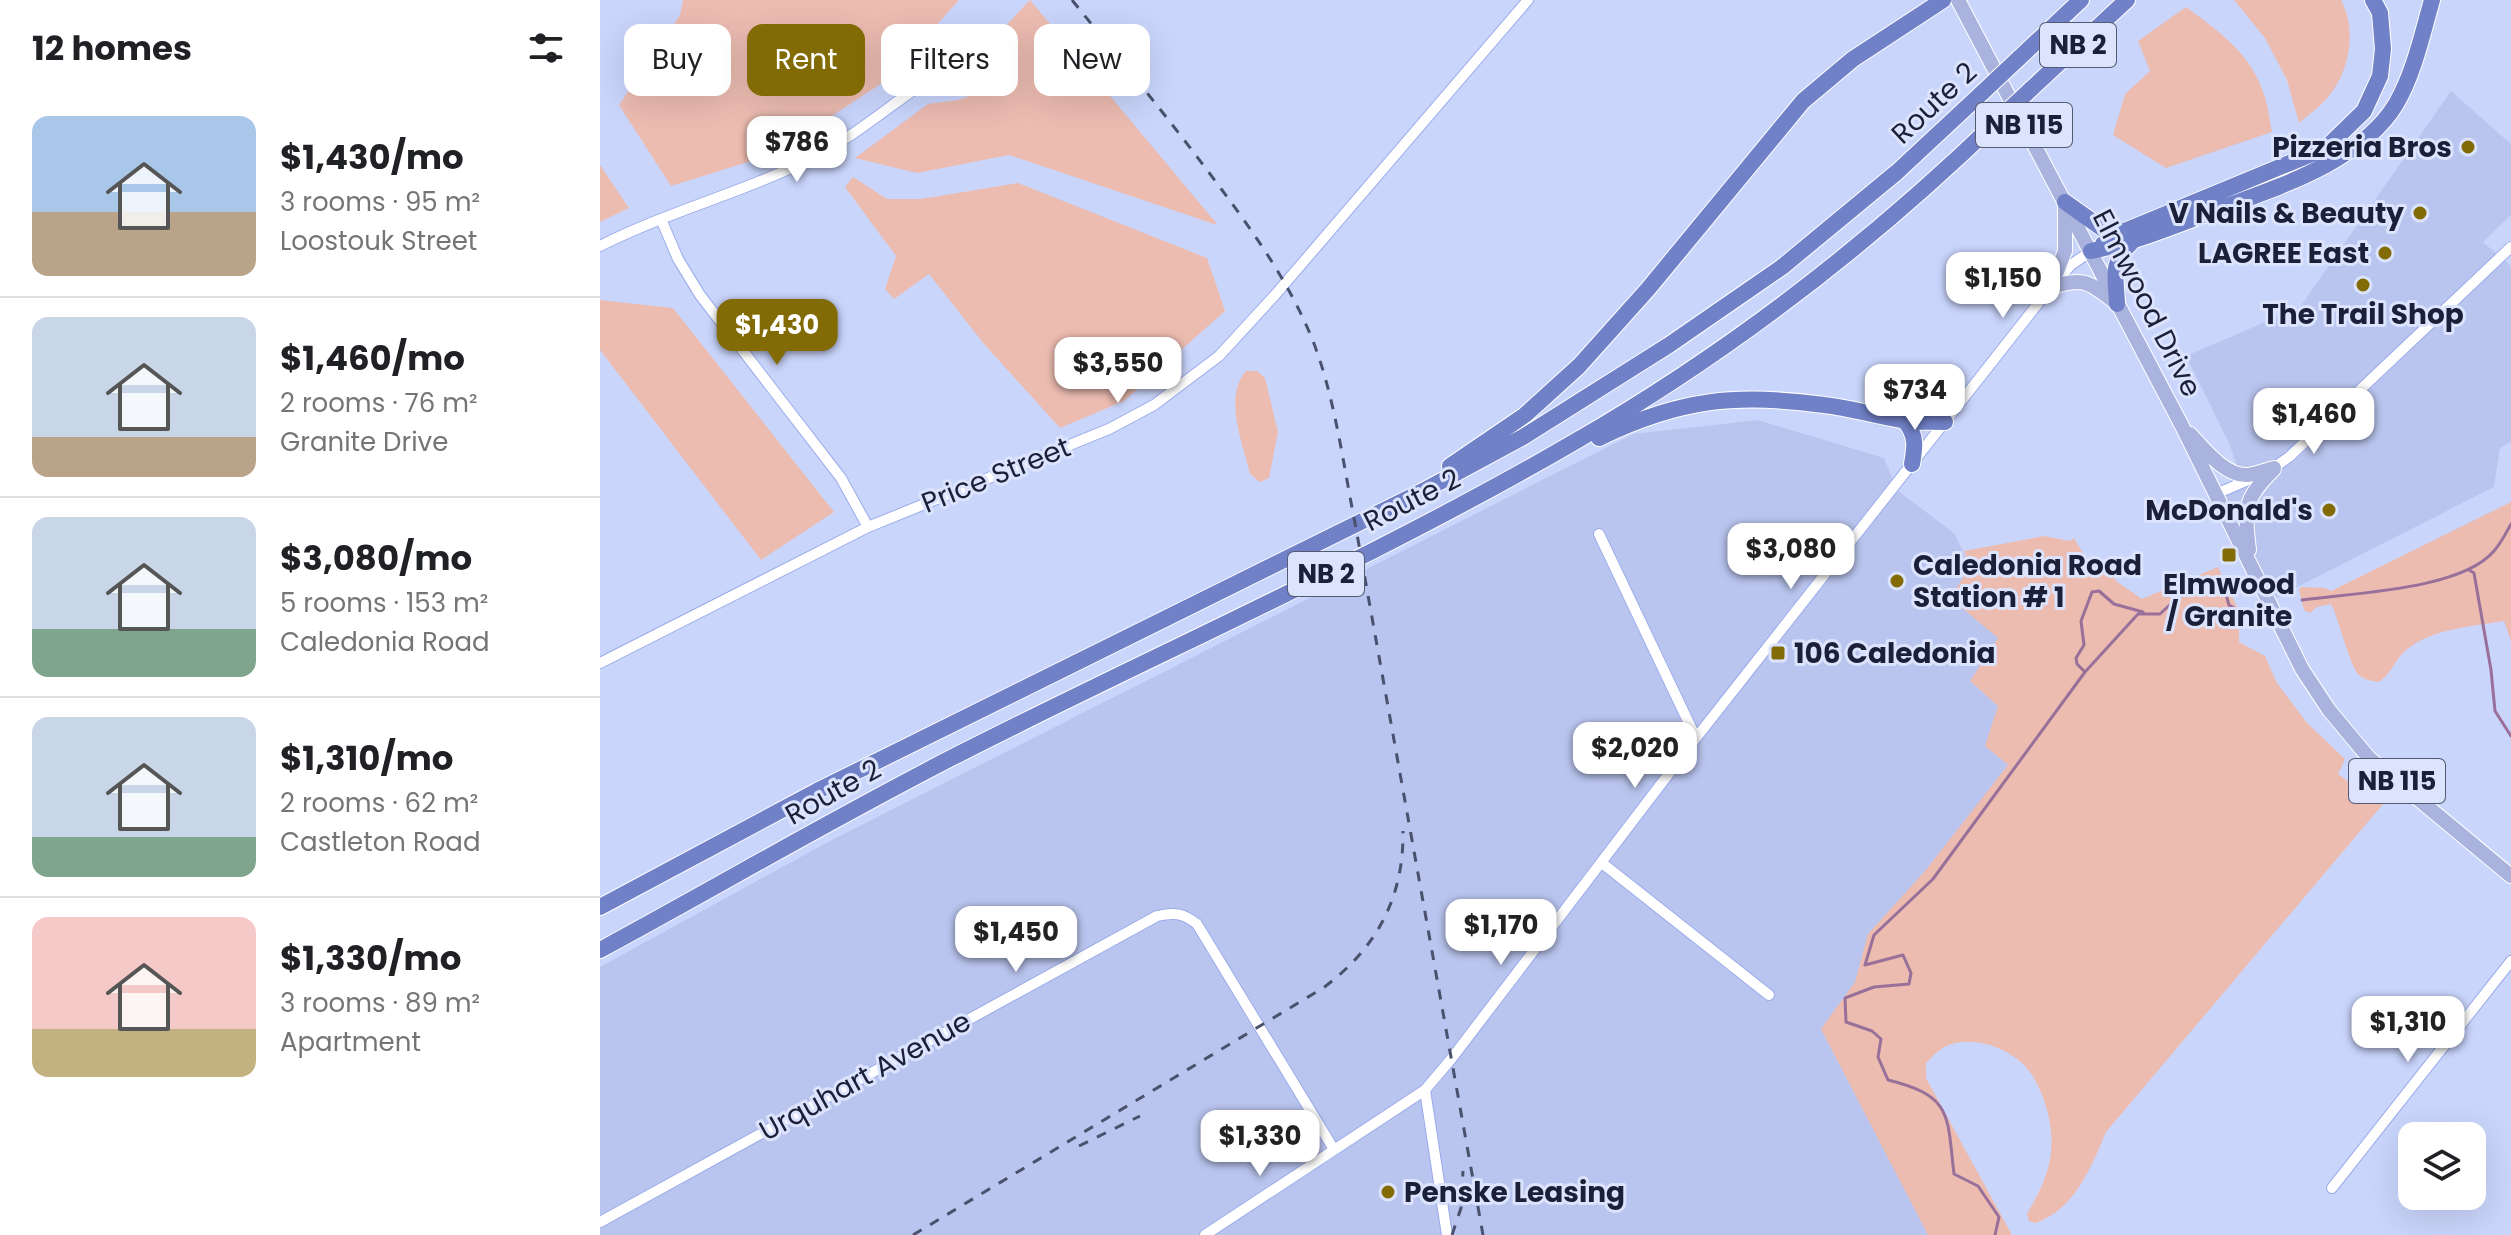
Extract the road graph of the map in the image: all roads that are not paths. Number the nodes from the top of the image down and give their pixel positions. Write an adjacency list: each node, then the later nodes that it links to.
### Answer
1 (1528, 0): 26 (street, Price Street)
2 (1943, 0): 8 (highway)
3 (1958, 0): 10 (main road, Elmwood Drive / NB 115)
4 (2081, 0): 25 (highway, Route 2 / NB 2, bridge)
5 (2127, 0): 23 (highway, Route 2 / NB 2, bridge)
6 (2373, 0): 12 (highway)
7 (2432, 0): 12 (highway)
8 (1925, 7): 25 (highway)
9 (904, 96): 11 (street)
10 (2065, 202): 12 (highway); 15 (main road, Elmwood Drive / NB 115); 16 (main road)
11 (661, 219): 13 (street); 26 (street)
12 (2128, 237): 15 (highway); 17 (highway)
13 (600, 246)
14 (2511, 247): 22 (street)
15 (2091, 251): 16 (street); 17 (main road, Elmwood Drive / NB 115)
16 (2051, 287): 17 (main road); 19 (street)
17 (2117, 304): 20 (main road, Elmwood Drive / NB 115)
18 (1905, 421): 19 (highway); 21 (highway); 23 (highway)
19 (1945, 422): 21 (street)
20 (2182, 426): 22 (main road); 24 (main road, Elmwood Drive / NB 115)
21 (1912, 464): 30 (street)
22 (2274, 468): 24 (street); 28 (main road)
23 (1513, 476): 34 (highway, Route 2 / NB 2)
24 (2216, 494): 28 (main road, Elmwood Drive / NB 115)
25 (1375, 514): 33 (highway, Route 2 / NB 2)
26 (868, 527): 29 (street, Price Street)
27 (1599, 534): 30 (street)
28 (2251, 562): 32 (main road, Elmwood Drive / NB 115)
29 (600, 663)
30 (1696, 738): 31 (street)
31 (1602, 863): 36 (street); 37 (street)
32 (2511, 876)
33 (600, 907)
34 (600, 950)
35 (2511, 961): 39 (street)
36 (1769, 995)
37 (1425, 1090): 38 (street); 42 (street)
38 (1333, 1148): 40 (street, Urquhart Avenue); 41 (street)
39 (2332, 1188)
40 (600, 1222)
41 (1205, 1235)
42 (1447, 1235)

